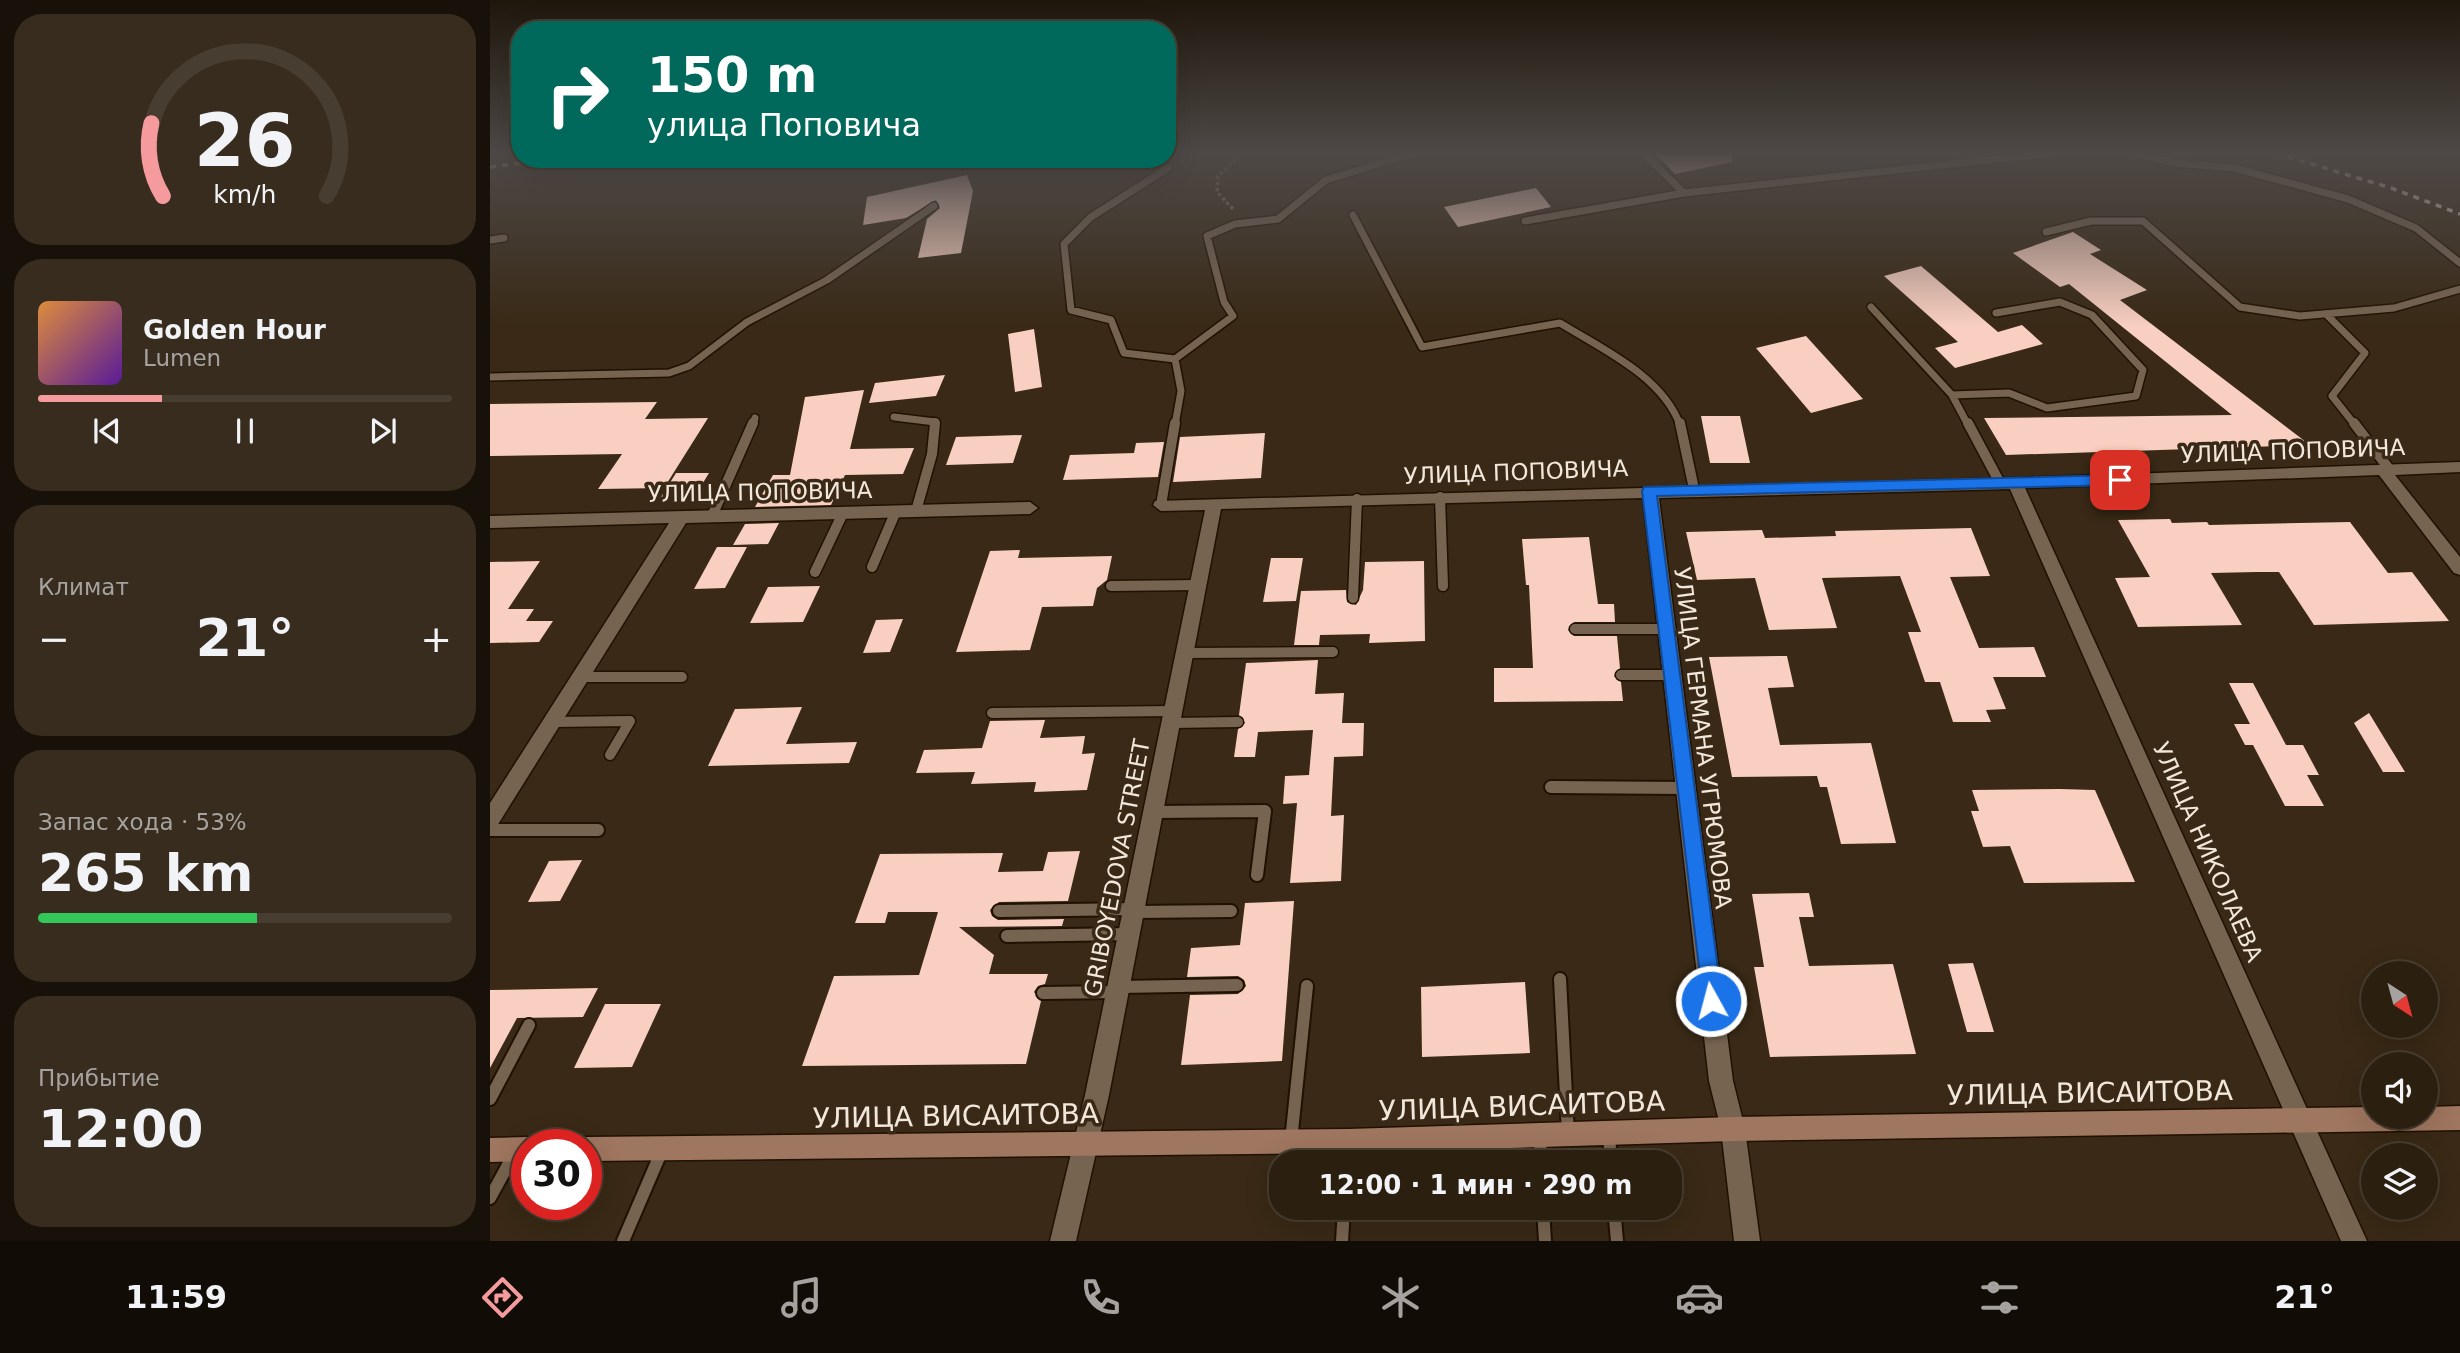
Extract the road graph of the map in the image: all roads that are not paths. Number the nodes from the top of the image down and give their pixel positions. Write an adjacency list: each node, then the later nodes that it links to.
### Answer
1 (927, 211): 17 (lane)
2 (1101, 211): 16 (lane)
3 (1288, 211): 16 (lane)
4 (1582, 211): 7 (lane)
5 (2376, 211): 11 (lane)
6 (1353, 215): 24 (lane)
7 (1525, 221)
8 (2046, 232): 15 (lane)
9 (503, 238): 10 (lane)
10 (490, 240)
11 (2460, 263)
12 (2460, 289): 15 (lane)
13 (1871, 307): 18 (lane)
14 (1996, 313): 18 (lane)
15 (2326, 314): 22 (lane)
16 (1175, 359): 29 (lane)
17 (490, 377)
18 (1952, 396): 23 (lane)
19 (894, 417): 31 (lane)
20 (755, 418): 35 (lane)
21 (2460, 467): 22 (street, УЛИЦА ПОПОВИЧА)
22 (2387, 471): 23 (street, УЛИЦА ПОПОВИЧА); 38 (street)
23 (2007, 483): 24 (street, УЛИЦА ПОПОВИЧА); 77 (street, УЛИЦА НИКОЛАЕВА)
24 (1694, 489): 25 (street, УЛИЦА ПОПОВИЧА)
25 (1650, 491): 26 (street, УЛИЦА ПОПОВИЧА); 45 (street, УЛИЦА ГЕРМАНА УГРЮМОВА)
26 (1440, 497): 27 (street, УЛИЦА ПОПОВИЧА); 42 (lane)
27 (1357, 499): 28 (street, УЛИЦА ПОПОВИЧА); 43 (lane)
28 (1214, 504): 29 (street, УЛИЦА ПОПОВИЧА); 40 (street, GRIBOYEDOVA STREET)
29 (1161, 505)
30 (1030, 508): 31 (street, УЛИЦА ПОПОВИЧА)
31 (916, 511): 32 (street, УЛИЦА ПОПОВИЧА)
32 (896, 512): 33 (street, УЛИЦА ПОПОВИЧА); 37 (lane)
33 (843, 513): 35 (street, УЛИЦА ПОПОВИЧА); 39 (lane)
34 (682, 516): 35 (street, УЛИЦА ПОПОВИЧА); 36 (street, УЛИЦА ПОПОВИЧА); 50 (street)
35 (712, 516)
36 (490, 522)
37 (872, 567)
38 (2460, 569)
39 (816, 572)
40 (1198, 585): 41 (lane); 47 (street, GRIBOYEDOVA STREET)
41 (1111, 586)
42 (1443, 586)
43 (1353, 598)
44 (1575, 629): 45 (lane)
45 (1664, 629): 49 (street, УЛИЦА ГЕРМАНА УГРЮМОВА)
46 (1333, 652): 47 (lane)
47 (1184, 653): 53 (street, GRIBOYEDOVA STREET)
48 (1621, 675): 49 (lane)
49 (1671, 675): 58 (street, УЛИЦА ГЕРМАНА УГРЮМОВА)
50 (581, 677): 51 (lane); 54 (street)
51 (682, 677)
52 (992, 713): 53 (lane)
53 (1172, 717): 55 (lane); 59 (street, GRIBOYEDOVA STREET)
54 (552, 722): 56 (lane); 60 (street)
55 (1238, 722)
56 (610, 755)
57 (1551, 787): 58 (lane)
58 (1686, 788): 78 (street, УЛИЦА ГЕРМАНА УГРЮМОВА)
59 (1153, 812): 63 (lane); 65 (street, GRIBOYEDOVA STREET)
60 (490, 820)
61 (490, 830): 62 (lane)
62 (598, 830)
63 (1257, 875)
64 (999, 911): 65 (lane)
65 (1134, 911): 66 (lane); 67 (street, GRIBOYEDOVA STREET)
66 (1231, 911)
67 (1129, 934): 68 (lane); 72 (street, GRIBOYEDOVA STREET)
68 (1007, 936)
69 (1560, 979): 81 (lane)
70 (1237, 985): 72 (lane)
71 (1307, 986): 82 (lane)
72 (1118, 989): 73 (lane); 83 (street, GRIBOYEDOVA STREET)
73 (1043, 993)
74 (529, 1025): 75 (lane)
75 (490, 1099)
76 (2460, 1118): 77 (main road, УЛИЦА ВИСАИТОВА)
77 (2302, 1120): 78 (main road, УЛИЦА ВИСАИТОВА); 103 (street, УЛИЦА НИКОЛАЕВА)
78 (1733, 1129): 79 (main road, УЛИЦА ВИСАИТОВА); 102 (street, УЛИЦА ГЕРМАНА УГРЮМОВА)
79 (1609, 1133): 81 (main road, УЛИЦА ВИСАИТОВА); 91 (lane)
80 (1540, 1134): 81 (main road, УЛИЦА ВИСАИТОВА); 89 (main road, УЛИЦА ВИСАИТОВА); 90 (lane)
81 (1568, 1134)
82 (1291, 1141): 83 (main road, УЛИЦА ВИСАИТОВА); 88 (main road, УЛИЦА ВИСАИТОВА)
83 (1085, 1144): 84 (main road, УЛИЦА ВИСАИТОВА); 98 (street, GRIBOYEDOVA STREET)
84 (663, 1148): 86 (main road, УЛИЦА ВИСАИТОВА); 97 (lane)
85 (511, 1149): 87 (main road)
86 (602, 1149)
87 (490, 1150)
88 (1342, 1150)
89 (1359, 1150)
90 (1541, 1150)
91 (1610, 1150)
92 (511, 1166): 93 (lane)
93 (490, 1198)
94 (1343, 1220): 99 (lane)
95 (1544, 1220): 100 (lane)
96 (1615, 1220): 101 (lane)
97 (623, 1241)
98 (1063, 1241)
99 (1342, 1241)
100 (1545, 1241)
101 (1616, 1241)
102 (1747, 1241)
103 (2354, 1241)

